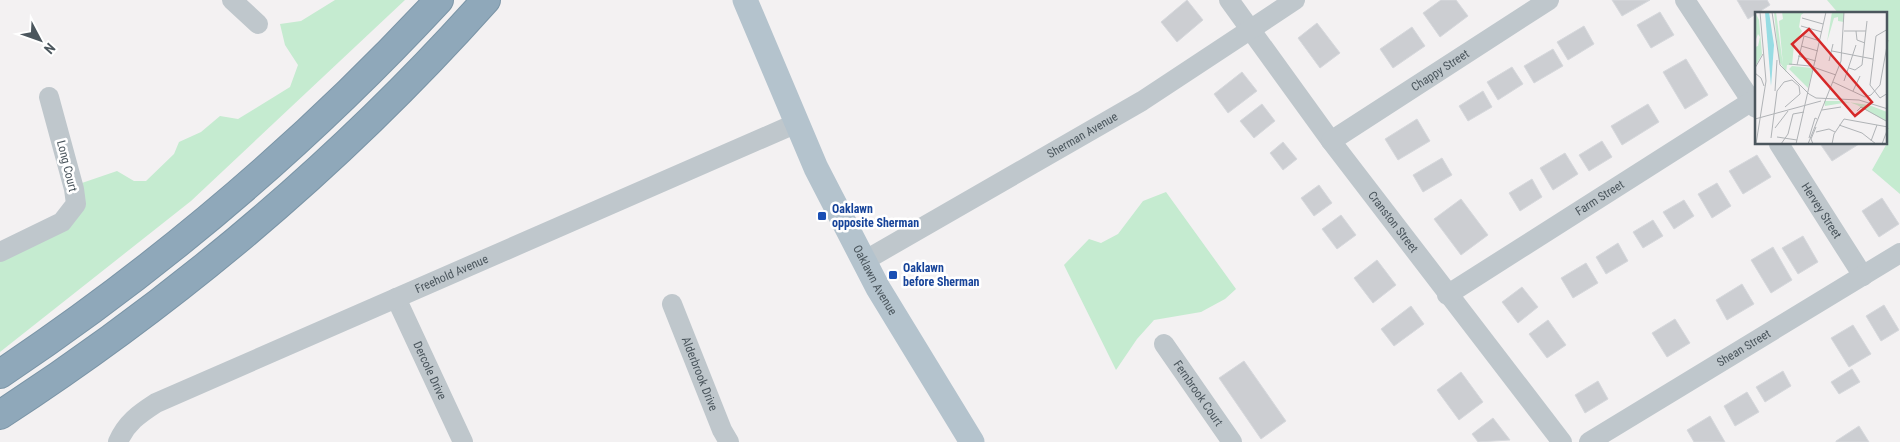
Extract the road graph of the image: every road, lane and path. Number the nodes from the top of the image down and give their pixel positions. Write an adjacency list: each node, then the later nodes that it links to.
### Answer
1 (232, 0): 9 (street)
2 (439, 0): 24 (highway)
3 (486, 0): 25 (highway)
4 (746, 0): 13 (main road, Oaklawn Avenue)
5 (1229, 0): 10 (street, Cranston Street)
6 (1295, 0): 10 (street, Sherman Avenue)
7 (1549, 0): 14 (street, Chappy Street)
8 (1685, 0): 12 (street)
9 (258, 24)
10 (1250, 29): 14 (street, Cranston Street); 18 (street, Sherman Avenue)
11 (49, 97): 16 (street, Long Court)
12 (1754, 104): 20 (street, Farm Street)
13 (797, 123): 18 (main road, Oaklawn Avenue); 21 (street, Freehold Avenue)
14 (1331, 141): 20 (street, Cranston Street)
15 (1780, 145): 19 (street, Hervey Street)
16 (0, 252)
17 (1900, 254): 19 (street, Shean Street)
18 (864, 261): 29 (main road, Oaklawn Avenue)
19 (1863, 276): 32 (street, Shean Street)
20 (1447, 295): 31 (street, Cranston Street)
21 (396, 298): 26 (street, Freehold Avenue); 27 (street, Dercole Drive)
22 (672, 304): 28 (street, Alderbrook Drive)
23 (1164, 344): 30 (street, Fernbrook Court)
24 (0, 374)
25 (0, 415)
26 (118, 442)
27 (463, 442)
28 (729, 442)
29 (972, 442)
30 (1232, 442)
31 (1562, 442)
32 (1589, 442)

